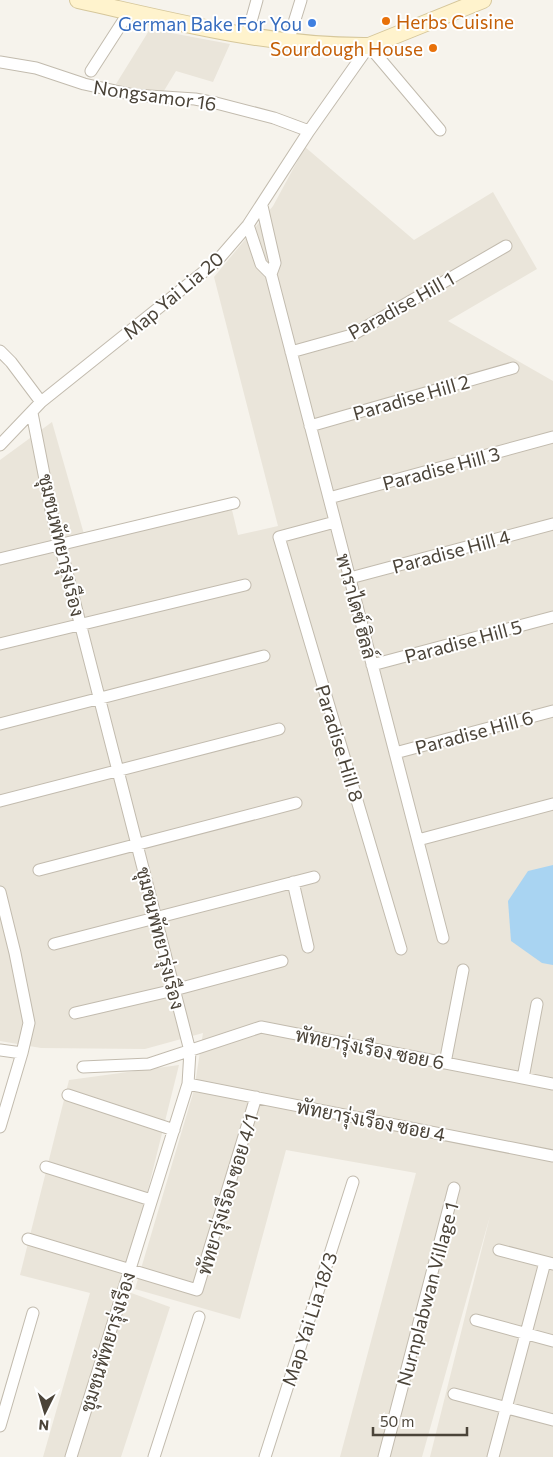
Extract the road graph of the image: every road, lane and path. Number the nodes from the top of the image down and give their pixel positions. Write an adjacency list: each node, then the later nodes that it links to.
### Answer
1 (78, 0): 6 (street)
2 (257, 0): 7 (street)
3 (301, 0): 8 (street)
4 (478, 0): 5 (street); 9 (street)
5 (483, 0)
6 (130, 12): 7 (street); 11 (street)
7 (247, 36): 8 (street)
8 (288, 42): 9 (street)
9 (369, 46): 12 (street); 13 (street, Map Yai Lia 20)
10 (0, 62): 13 (street, Nongsamor 16)
11 (91, 71)
12 (440, 130)
13 (309, 131): 14 (street, Map Yai Lia 20)
14 (262, 206): 15 (street, Map Yai Lia 20); 17 (street, พาราไดซ์ ฮิลล์)
15 (248, 225): 17 (street, พาราไดซ์ ฮิลล์); 21 (street, Map Yai Lia 20)
16 (506, 246): 19 (street, Paradise Hill 1)
17 (271, 274): 19 (street, พาราไดซ์ ฮิลล์)
18 (0, 351): 21 (street)
19 (291, 352): 23 (street, พาราไดซ์ ฮิลล์)
20 (513, 368): 23 (street, Paradise Hill 2)
21 (41, 402): 22 (street, Map Yai Lia 20)
22 (32, 413): 25 (street, Map Yai Lia 20); 30 (street, ชุมชนพัทยารุ่งเรือง)
23 (310, 426): 26 (street, พาราไดซ์ ฮิลล์)
24 (553, 437): 26 (street, Paradise Hill 3)
25 (0, 444)
26 (329, 498): 28 (street, พาราไดซ์ ฮิลล์)
27 (234, 504): 30 (street)
28 (335, 522): 32 (street, พาราไดซ์ ฮิลล์); 58 (street)
29 (553, 524): 32 (street, Paradise Hill 4)
30 (60, 544): 31 (street); 35 (street, ชุมชนพัทยารุ่งเรือง)
31 (0, 559)
32 (350, 578): 38 (street, พาราไดซ์ ฮิลล์)
33 (245, 584): 35 (street)
34 (553, 617): 38 (street, Paradise Hill 5)
35 (80, 624): 36 (street); 39 (street, ชุมชนพัทยารุ่งเรือง)
36 (0, 644)
37 (264, 656): 39 (street)
38 (372, 665): 43 (street, พาราไดซ์ ฮิลล์)
39 (100, 699): 41 (street); 44 (street, ชุมชนพัทยารุ่งเรือง)
40 (553, 711): 43 (street, Paradise Hill 6)
41 (0, 724)
42 (279, 730): 44 (street)
43 (396, 753): 48 (street, พาราไดซ์ ฮิลล์)
44 (118, 772): 45 (street); 49 (street, ชุมชนพัทยารุ่งเรือง)
45 (0, 801)
46 (296, 803): 49 (street)
47 (553, 804): 48 (street)
48 (418, 840): 55 (street, พาราไดซ์ ฮิลล์)
49 (137, 844): 50 (street); 54 (street, ชุมชนพัทยารุ่งเรือง)
50 (39, 870)
51 (314, 876): 52 (street)
52 (293, 882): 54 (street); 57 (street)
53 (0, 892): 66 (street)
54 (156, 918): 56 (street); 61 (street, ชุมชนพัทยารุ่งเรือง)
55 (443, 938)
56 (54, 944)
57 (308, 947)
58 (401, 949)
59 (282, 961): 61 (street)
60 (462, 970): 67 (street)
61 (174, 990): 63 (street); 65 (street, ชุมชนพัทยารุ่งเรือง)
62 (537, 1004): 69 (street)
63 (76, 1013)
64 (0, 1050): 66 (street)
65 (190, 1052): 67 (street, พัทยารุ่งเรือง ซอย 6); 68 (street, พัทยารุ่งเรือง ซอย 6); 70 (street, ชุมชนพัทยารุ่งเรือง)
66 (22, 1054): 74 (street)
67 (445, 1063): 69 (street, พัทยารุ่งเรือง ซอย 6)
68 (83, 1067)
69 (523, 1078): 71 (street, พัทยารุ่งเรือง ซอย 6)
70 (188, 1084): 73 (street, พัทยารุ่งเรือง ซอย 4); 75 (street, ชุมชนพัทยารุ่งเรือง)
71 (553, 1084)
72 (68, 1095): 75 (street)
73 (256, 1097): 76 (street, พัทยารุ่งเรือง ซอย 4); 84 (street, พัทยารุ่งเรือง ซอย 4/1)
74 (0, 1127)
75 (174, 1130): 80 (street, ชุมชนพัทยารุ่งเรือง)
76 (553, 1156)
77 (46, 1167): 80 (street)
78 (354, 1182): 96 (street, Map Yai Lia 18/3)
79 (454, 1188): 97 (street, Nurnplabwan Village 1)
80 (151, 1200): 84 (street, ชุมชนพัทยารุ่งเรือง)
81 (28, 1239): 84 (street)
82 (499, 1250): 83 (street)
83 (549, 1263): 88 (street)
84 (130, 1269): 94 (street, ชุมชนพัทยารุ่งเรือง)
85 (33, 1314): 93 (street)
86 (199, 1317): 95 (street)
87 (476, 1320): 88 (street)
88 (526, 1334): 89 (street); 91 (street)
89 (553, 1341)
90 (454, 1394): 91 (street)
91 (506, 1408): 92 (street); 98 (street)
92 (553, 1420)
93 (0, 1426)
94 (71, 1457)
95 (154, 1457)
96 (265, 1457)
97 (384, 1457)
98 (493, 1457)

